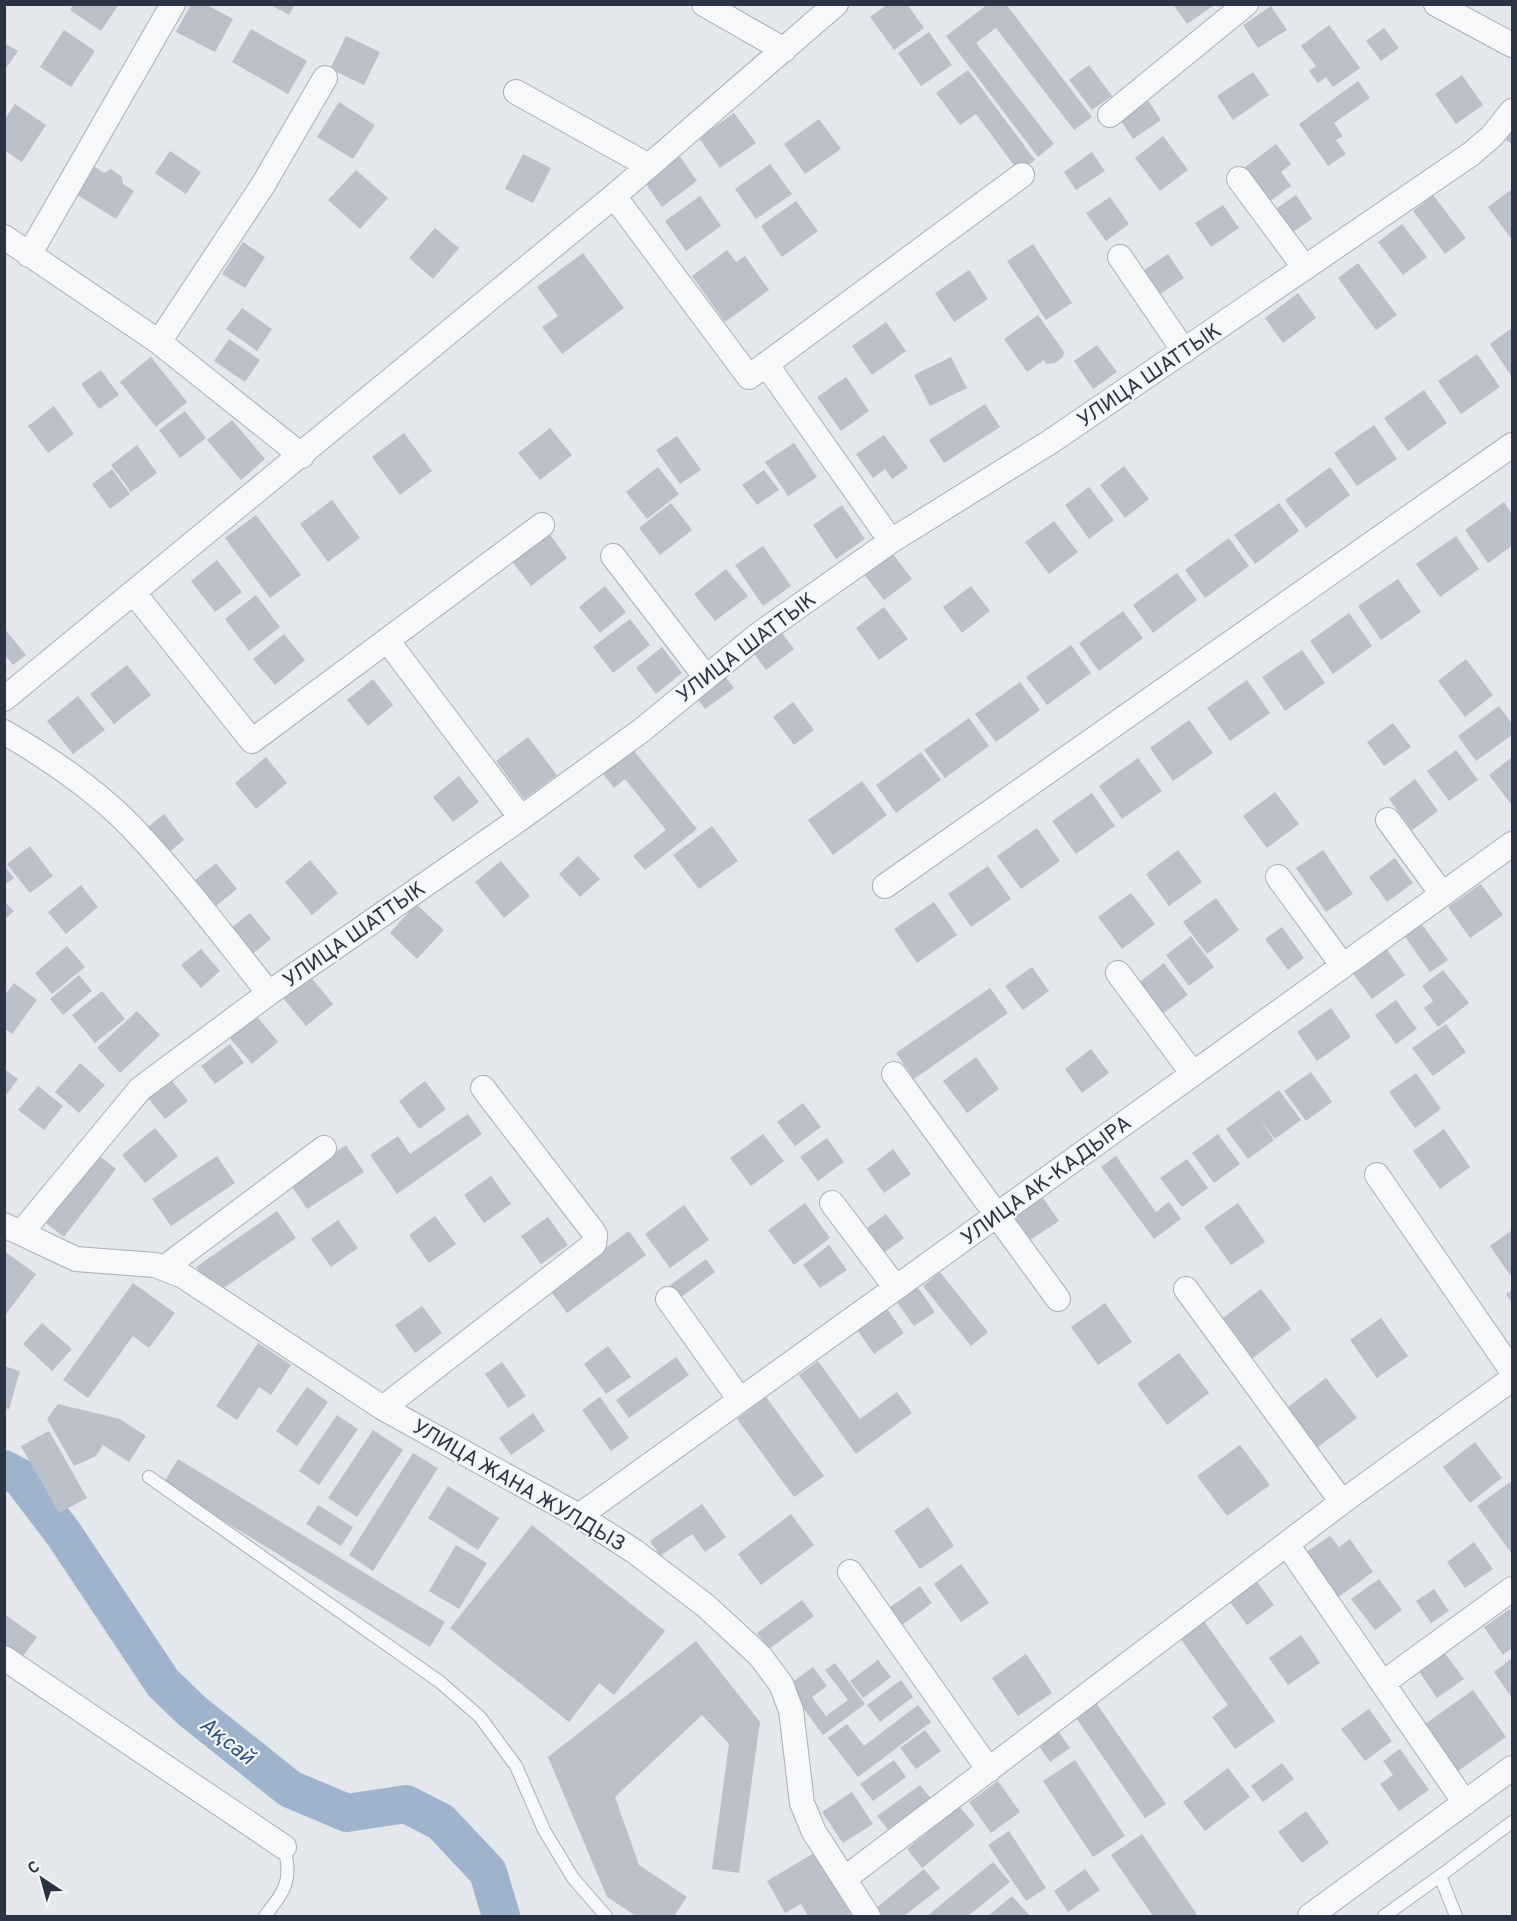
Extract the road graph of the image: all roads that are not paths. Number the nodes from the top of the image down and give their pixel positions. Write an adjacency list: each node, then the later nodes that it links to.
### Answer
1 (173, 4): 17 (street)
2 (704, 4): 7 (street)
3 (836, 4): 7 (street)
4 (1246, 4): 11 (street)
5 (1436, 4): 6 (street)
6 (1512, 45)
7 (784, 50): 12 (street)
8 (325, 78): 20 (street)
9 (516, 92): 12 (street)
10 (1512, 111): 19 (street, УЛИЦА ШАТТЫК)
11 (1110, 115)
12 (649, 166): 15 (street)
13 (1022, 175): 22 (street)
14 (1239, 179): 19 (street)
15 (614, 196): 22 (street); 24 (street)
16 (4, 237): 17 (street)
17 (29, 255): 20 (street)
18 (1120, 257): 21 (street)
19 (1305, 268): 21 (street, УЛИЦА ШАТТЫК)
20 (159, 342): 24 (street)
21 (1184, 351): 26 (street, УЛИЦА ШАТТЫК)
22 (766, 364): 26 (street)
23 (1512, 445): 37 (street)
24 (302, 456): 28 (street)
25 (542, 525): 29 (street)
26 (891, 541): 30 (street, УЛИЦА ШАТТЫК)
27 (613, 556): 30 (street)
28 (134, 593): 29 (street); 31 (street)
29 (387, 640): 33 (street)
30 (705, 676): 33 (street, УЛИЦА ШАТТЫК)
31 (4, 699)
32 (4, 732): 41 (street)
33 (521, 818): 41 (street, УЛИЦА ШАТТЫК)
34 (1388, 820): 38 (street)
35 (1512, 844): 38 (street, УЛИЦА АК-КАДЫРА)
36 (1278, 877): 39 (street)
37 (885, 886)
38 (1442, 894): 39 (street, УЛИЦА АК-КАДЫРА)
39 (1343, 966): 43 (street, УЛИЦА АК-КАДЫРА)
40 (1118, 973): 43 (street)
41 (269, 993): 49 (street, УЛИЦА ШАТТЫК)
42 (894, 1074): 48 (street)
43 (1193, 1074): 48 (street, УЛИЦА АК-КАДЫРА)
44 (483, 1088): 58 (street)
45 (324, 1148): 50 (street)
46 (1377, 1175): 55 (street)
47 (832, 1203): 51 (street)
48 (998, 1214): 51 (street, УЛИЦА АК-КАДЫРА); 54 (street)
49 (13, 1229): 50 (street, УЛИЦА ЖАНА ЖУЛДЫЗ)
50 (164, 1268): 58 (street, УЛИЦА ЖАНА ЖУЛДЫЗ)
51 (896, 1288): 57 (street, УЛИЦА АК-КАДЫРА)
52 (1186, 1289): 60 (street)
53 (668, 1299): 57 (street)
54 (1058, 1299)
55 (1512, 1371)
56 (1512, 1379): 60 (street)
57 (740, 1400): 61 (street, УЛИЦА АК-КАДЫРА)
58 (383, 1408): 61 (street, УЛИЦА ЖАНА ЖУЛДЫЗ)
59 (149, 1477): 75 (lane)
60 (1342, 1502): 62 (street)
61 (579, 1516): 73 (street, УЛИЦА ЖАНА ЖУЛДЫЗ)
62 (1287, 1544): 66 (street); 68 (street)
63 (850, 1572): 68 (street)
64 (1512, 1589): 66 (street)
65 (4, 1658): 71 (street)
66 (1383, 1683): 69 (street)
67 (1512, 1768): 69 (street)
68 (989, 1770): 73 (street)
69 (1466, 1803): 77 (street)
70 (1512, 1822): 72 (lane)
71 (284, 1846): 74 (lane)
72 (1440, 1876): 78 (lane); 79 (lane)
73 (844, 1879): 76 (street, УЛИЦА ЖАНА ЖУЛДЫЗ)
74 (266, 1917)
75 (606, 1917)
76 (868, 1917)
77 (1310, 1917)
78 (1384, 1917)
79 (1456, 1917)

